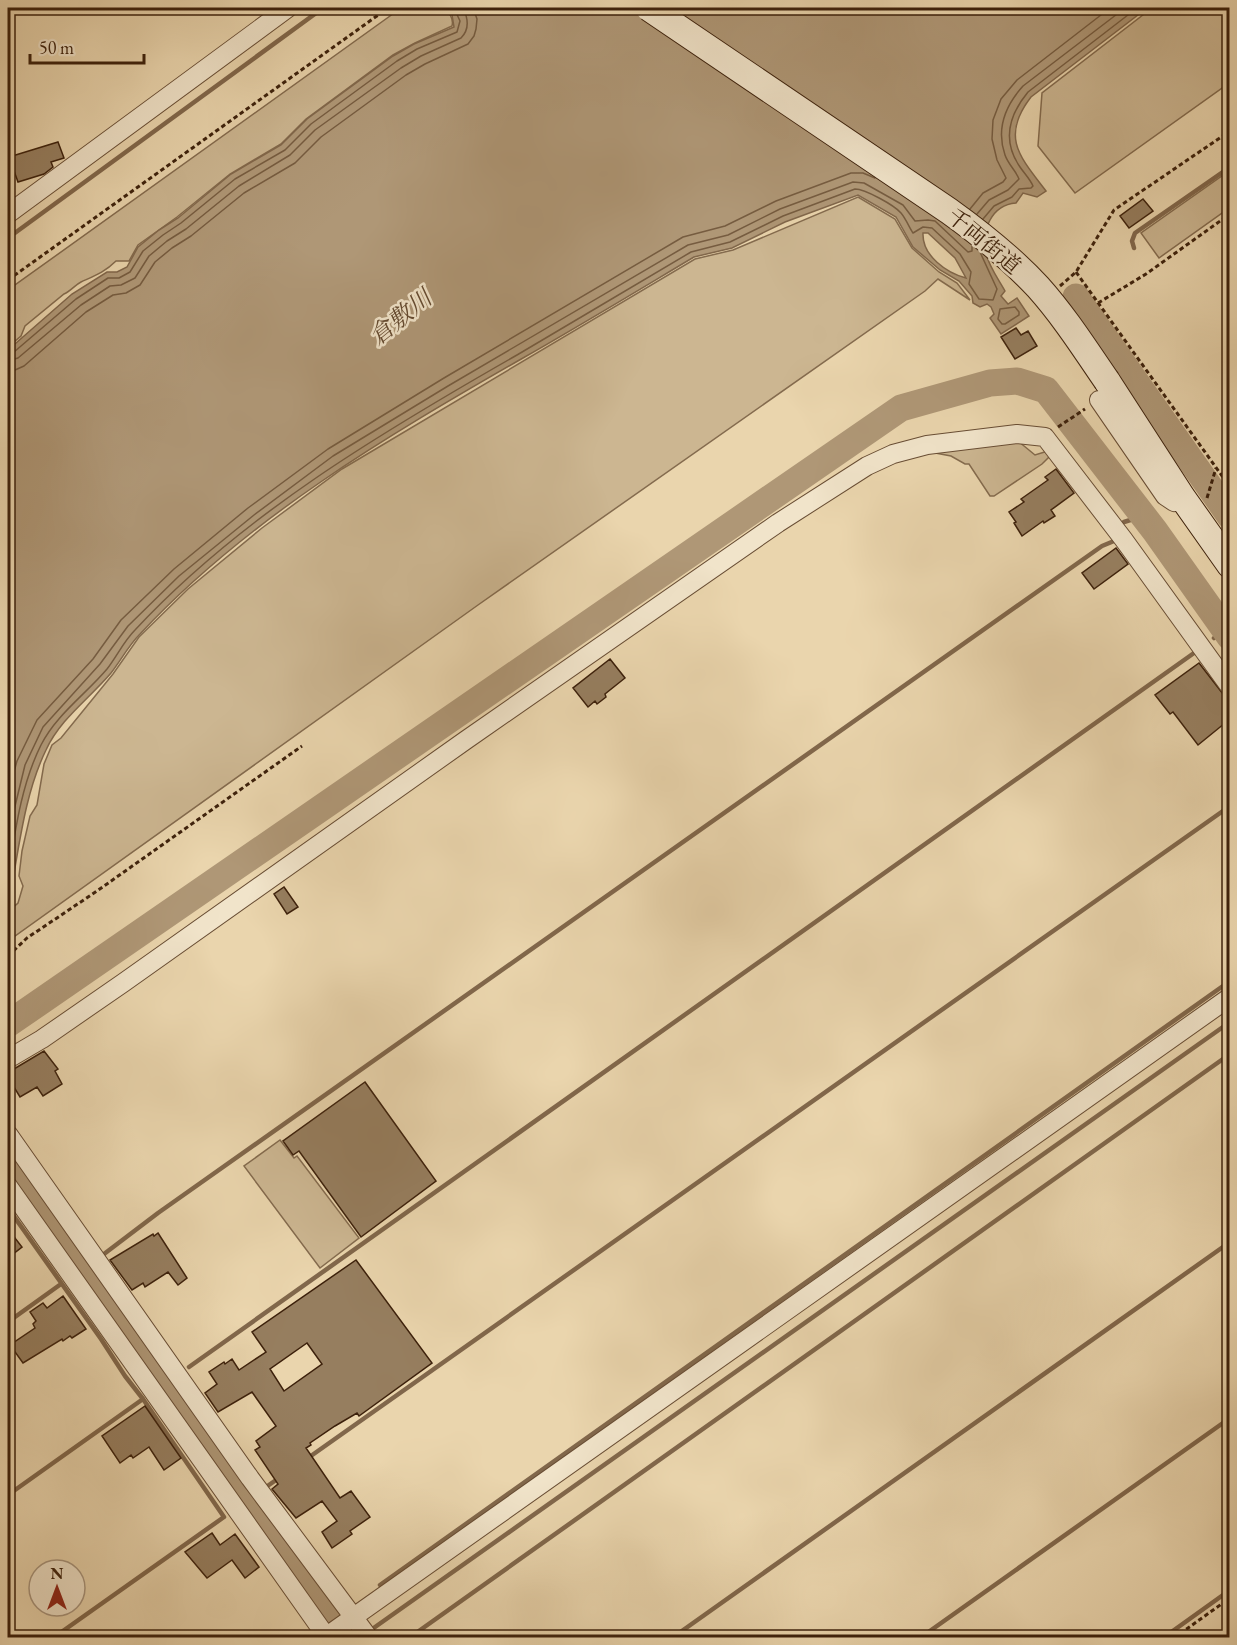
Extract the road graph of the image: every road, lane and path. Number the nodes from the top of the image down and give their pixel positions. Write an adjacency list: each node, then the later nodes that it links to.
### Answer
1 (288, 8): 5 (street)
2 (388, 8): 8 (path)
3 (649, 8): 11 (street, 千両街道, bridge)
4 (1230, 131): 7 (path)
5 (8, 214)
6 (1230, 214): 10 (path)
7 (1076, 272): 9 (path); 10 (path)
8 (8, 280)
9 (1052, 293)
10 (1098, 303): 13 (path)
11 (1098, 396): 12 (path); 15 (street, 千両街道)
12 (1053, 430)
13 (1215, 471): 14 (path); 15 (path)
14 (1230, 487)
15 (1193, 501): 16 (street, 千両街道)
16 (1230, 565)
17 (1230, 687): 21 (street)
18 (302, 746): 19 (path)
19 (8, 956)
20 (1230, 997): 25 (street)
21 (8, 1059)
22 (8, 1134): 25 (street)
23 (8, 1186): 26 (street)
24 (1230, 1598): 27 (path)
25 (361, 1628): 26 (street)
26 (325, 1637)
27 (1174, 1638)

